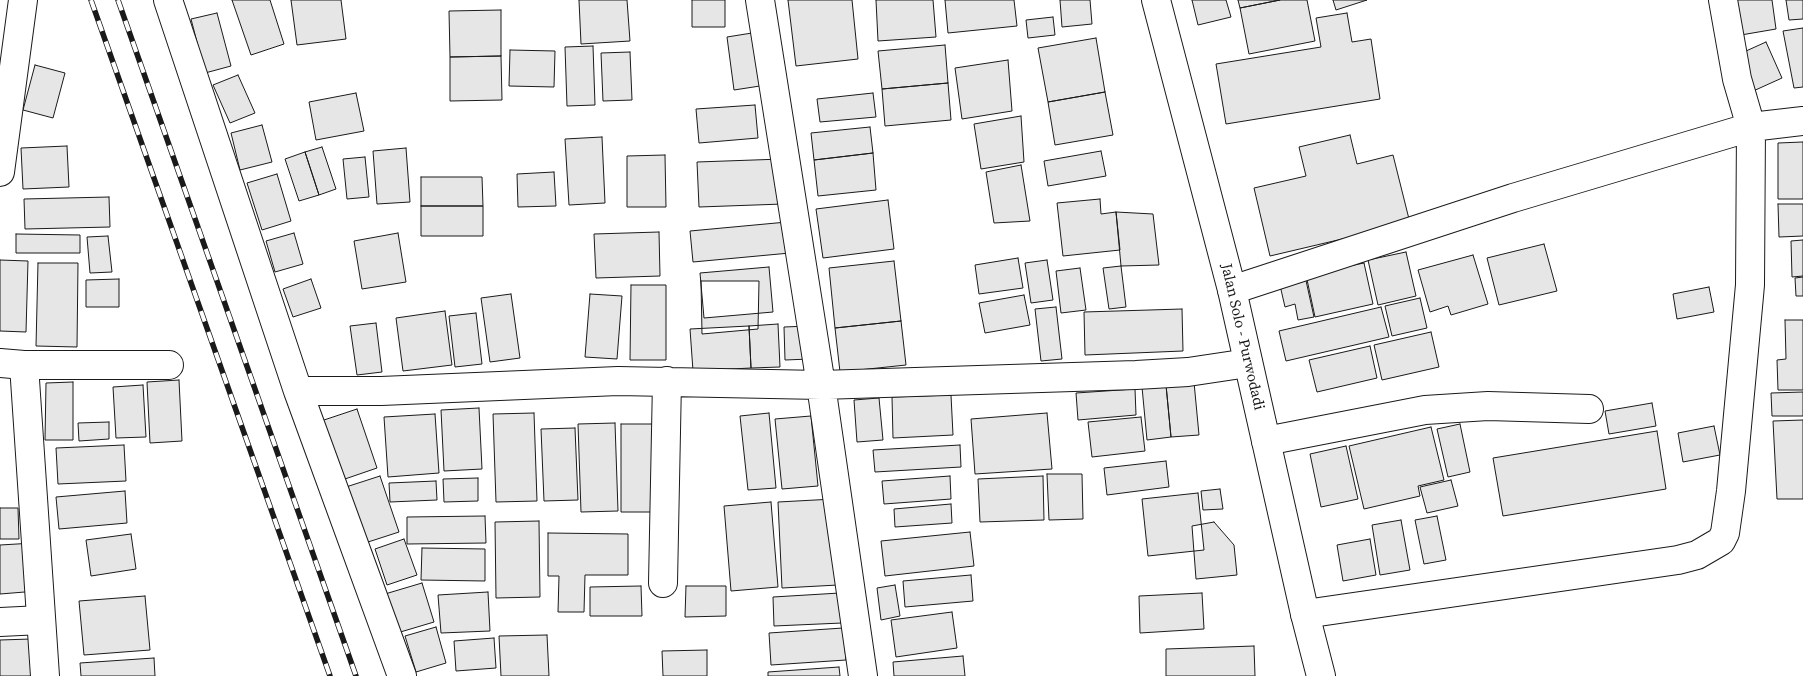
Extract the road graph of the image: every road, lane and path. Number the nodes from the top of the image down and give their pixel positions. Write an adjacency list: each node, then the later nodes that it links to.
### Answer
1 (23, 0): 8 (street)
2 (168, 0): 15 (street)
3 (760, 0): 14 (street)
4 (1156, 0): 9 (street, Jalan Solo - Purwodadi)
5 (1723, 0): 7 (street)
6 (1803, 122): 7 (street)
7 (1751, 127): 9 (street); 19 (street)
8 (0, 172)
9 (1232, 290): 12 (street, Jalan Solo - Purwodadi)
10 (12, 364): 11 (street); 20 (street)
11 (169, 364)
12 (1248, 364): 14 (street); 17 (street, Jalan Solo - Purwodadi)
13 (667, 381): 14 (street); 15 (street); 18 (street)
14 (821, 385): 24 (street)
15 (298, 391): 23 (street)
16 (1590, 409): 17 (street)
17 (1266, 441): 19 (street, Jalan Solo - Purwodadi)
18 (663, 583)
19 (1305, 614): 25 (street, Jalan Solo - Purwodadi)
20 (41, 620): 21 (street); 22 (street)
21 (0, 622)
22 (45, 676)
23 (402, 676)
24 (863, 676)
25 (1321, 676)

